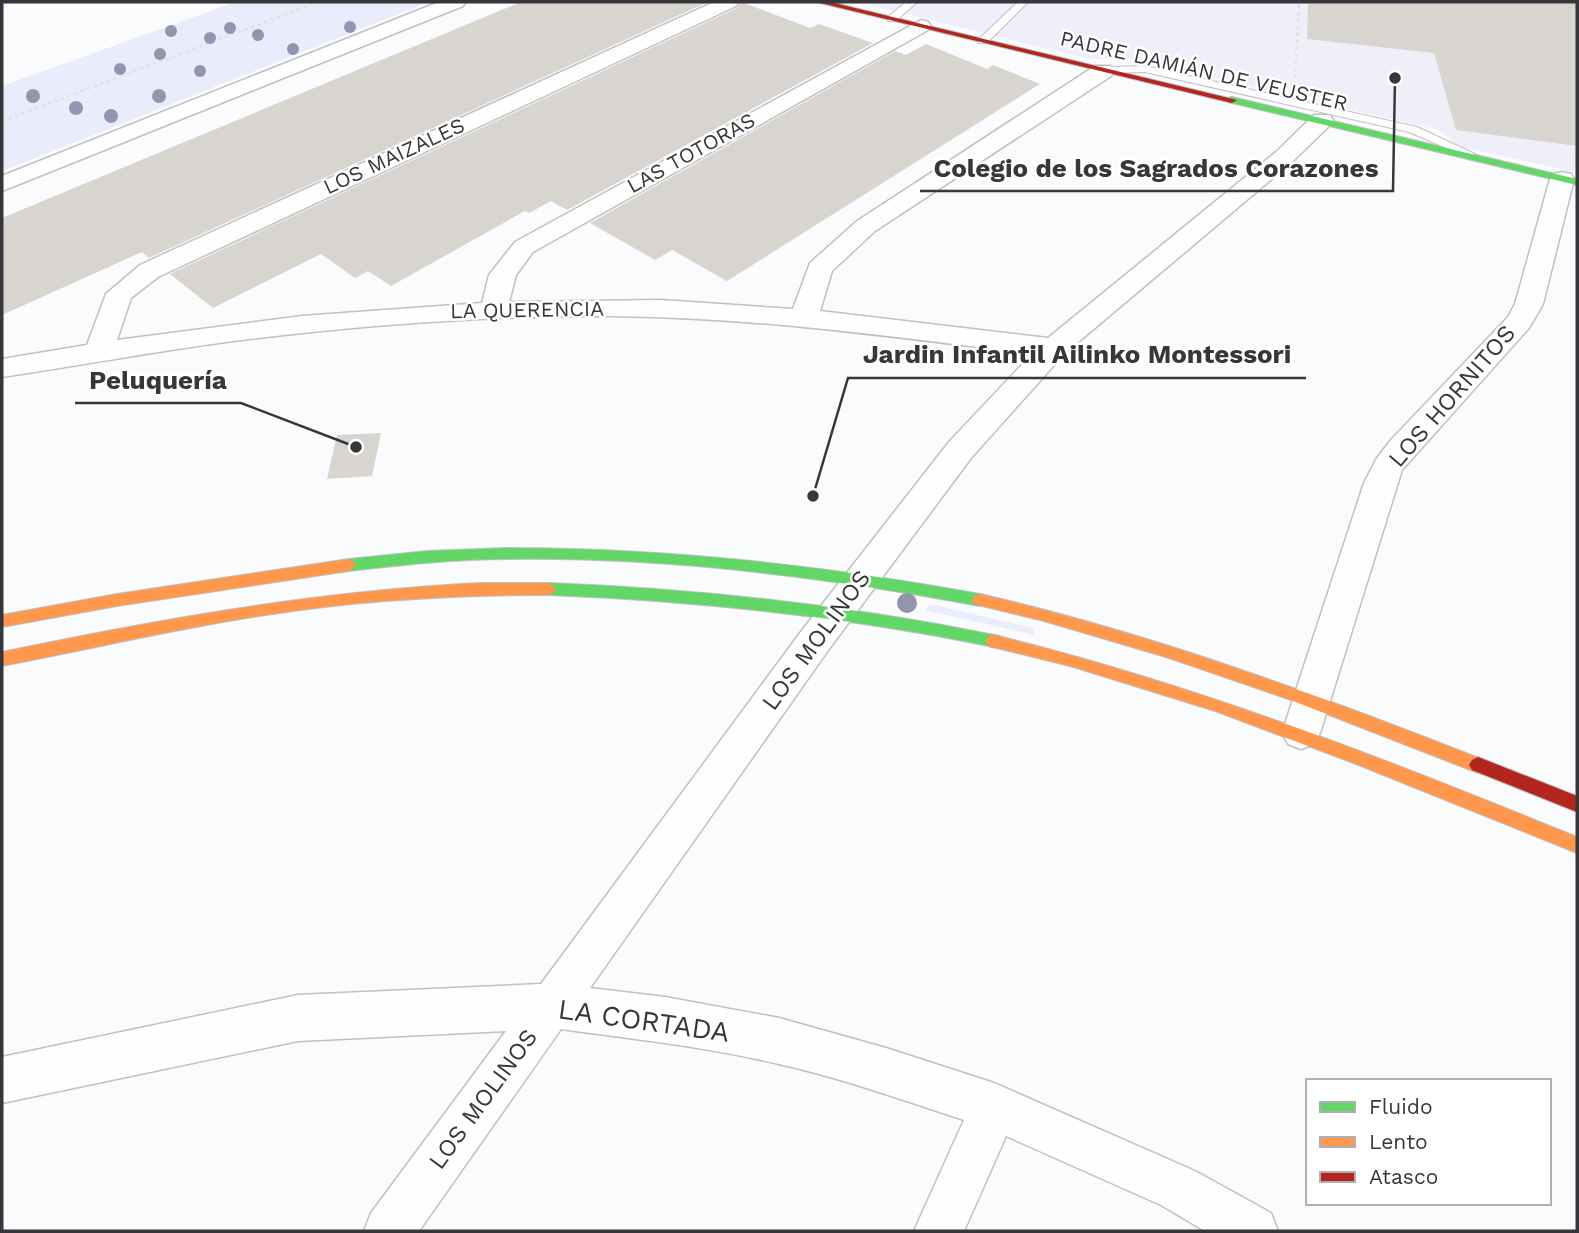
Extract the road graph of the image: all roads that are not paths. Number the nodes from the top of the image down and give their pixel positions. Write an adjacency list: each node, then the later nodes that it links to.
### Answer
1 (456, 2): 13 (street)
2 (729, 2): 17 (street, LOS MAIZALES)
3 (820, 2): 6 (main road, PADRE DAMIÁN DE VEUSTER)
4 (912, 2): 6 (lane)
5 (1023, 2): 8 (lane)
6 (892, 19): 7 (main road, PADRE DAMIÁN DE VEUSTER)
7 (921, 26): 8 (main road, PADRE DAMIÁN DE VEUSTER); 14 (street, LAS TOTORAS)
8 (982, 41): 9 (main road, PADRE DAMIÁN DE VEUSTER)
9 (1103, 71): 10 (main road, PADRE DAMIÁN DE VEUSTER); 11 (lane); 15 (street)
10 (1322, 120): 11 (main road, PADRE DAMIÁN DE VEUSTER); 16 (street, LOS MOLINOS)
11 (1472, 156): 12 (main road, PADRE DAMIÁN DE VEUSTER)
12 (1570, 181): 23 (street, LOS HORNITOS)
13 (2, 184)
14 (496, 310): 15 (street, LA QUERENCIA); 17 (street, LA QUERENCIA)
15 (804, 317): 16 (street, LA QUERENCIA)
16 (1054, 348): 19 (street, LOS MOLINOS)
17 (99, 351): 18 (street, LA QUERENCIA)
18 (2, 368)
19 (861, 579): 20 (street, LOS MOLINOS); 21 (main road); 23 (main road)
20 (836, 612): 22 (main road); 24 (main road); 27 (street, LOS MOLINOS)
21 (2, 621)
22 (2, 659)
23 (1312, 699): 24 (street, LOS HORNITOS); 25 (main road)
24 (1301, 733): 26 (main road)
25 (1577, 804)
26 (1577, 845)
27 (552, 1006): 28 (street, LA CORTADA); 29 (street, LA CORTADA); 30 (street, LOS MOLINOS)
28 (2, 1080)
29 (994, 1107): 31 (street); 32 (street, LA CORTADA)
30 (389, 1231)
31 (939, 1231)
32 (1253, 1231)

